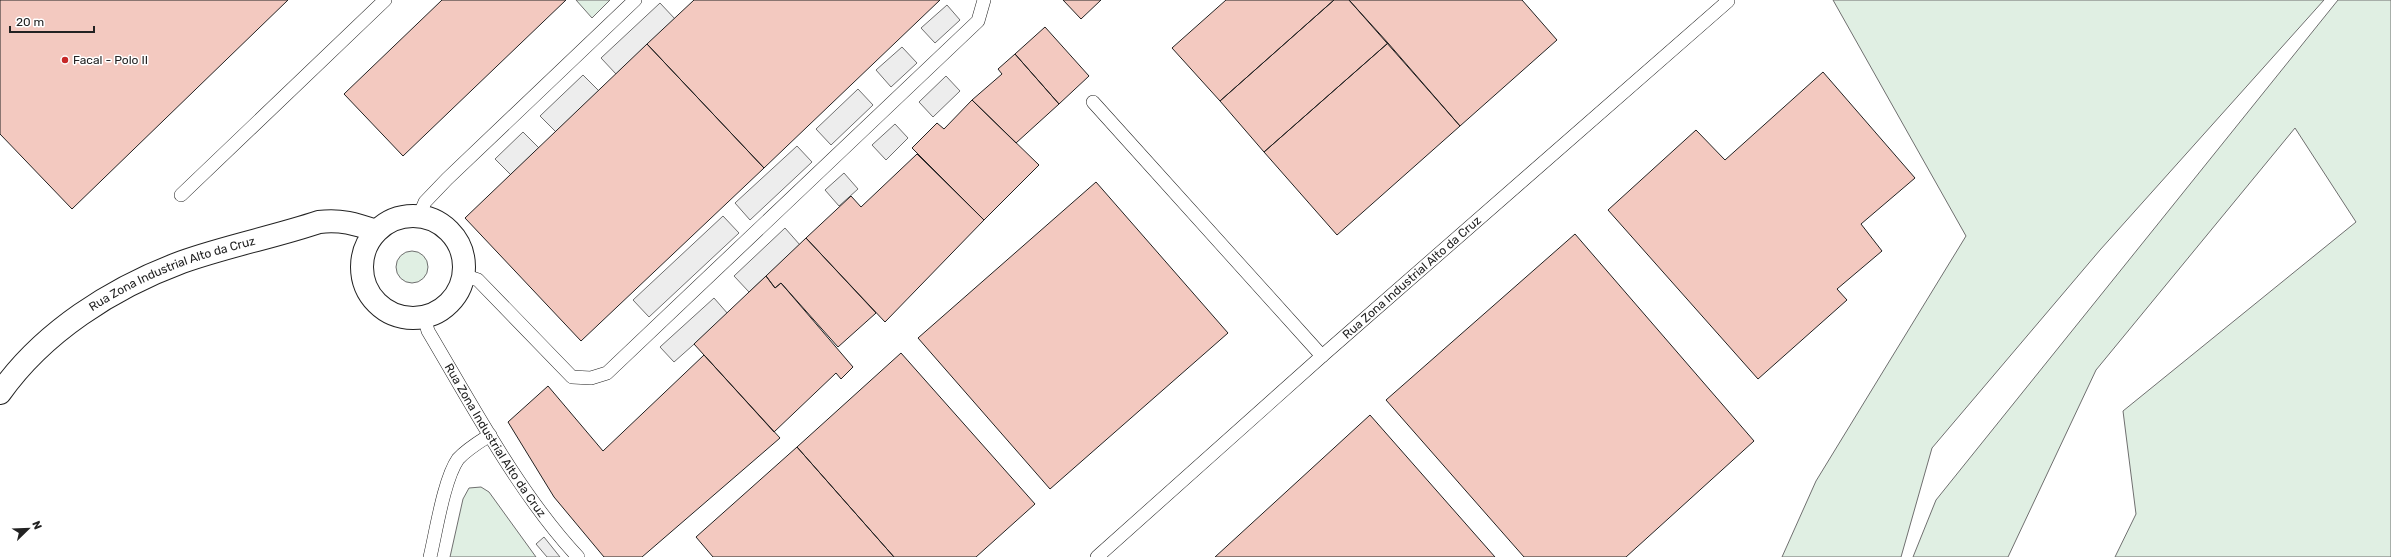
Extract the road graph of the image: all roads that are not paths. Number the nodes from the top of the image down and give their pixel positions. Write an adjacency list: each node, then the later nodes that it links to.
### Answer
1 (385, 0): 6 (lane)
2 (635, 0): 7 (lane)
3 (984, 0): 9 (lane)
4 (1728, 1): 11 (lane, Rua Zona Industrial Alto da Cruz)
5 (1093, 102): 11 (lane)
6 (181, 195)
7 (420, 216): 8 (street); 9 (street)
8 (376, 231): 10 (street); 12 (street, Rua Zona Industrial Alto da Cruz)
9 (463, 276): 10 (street)
10 (424, 317): 13 (lane, Rua Zona Industrial Alto da Cruz)
11 (1322, 356): 16 (lane, Rua Zona Industrial Alto da Cruz)
12 (0, 393)
13 (490, 435): 14 (lane); 15 (lane, Rua Zona Industrial Alto da Cruz)
14 (430, 557)
15 (578, 557)
16 (1097, 557)

